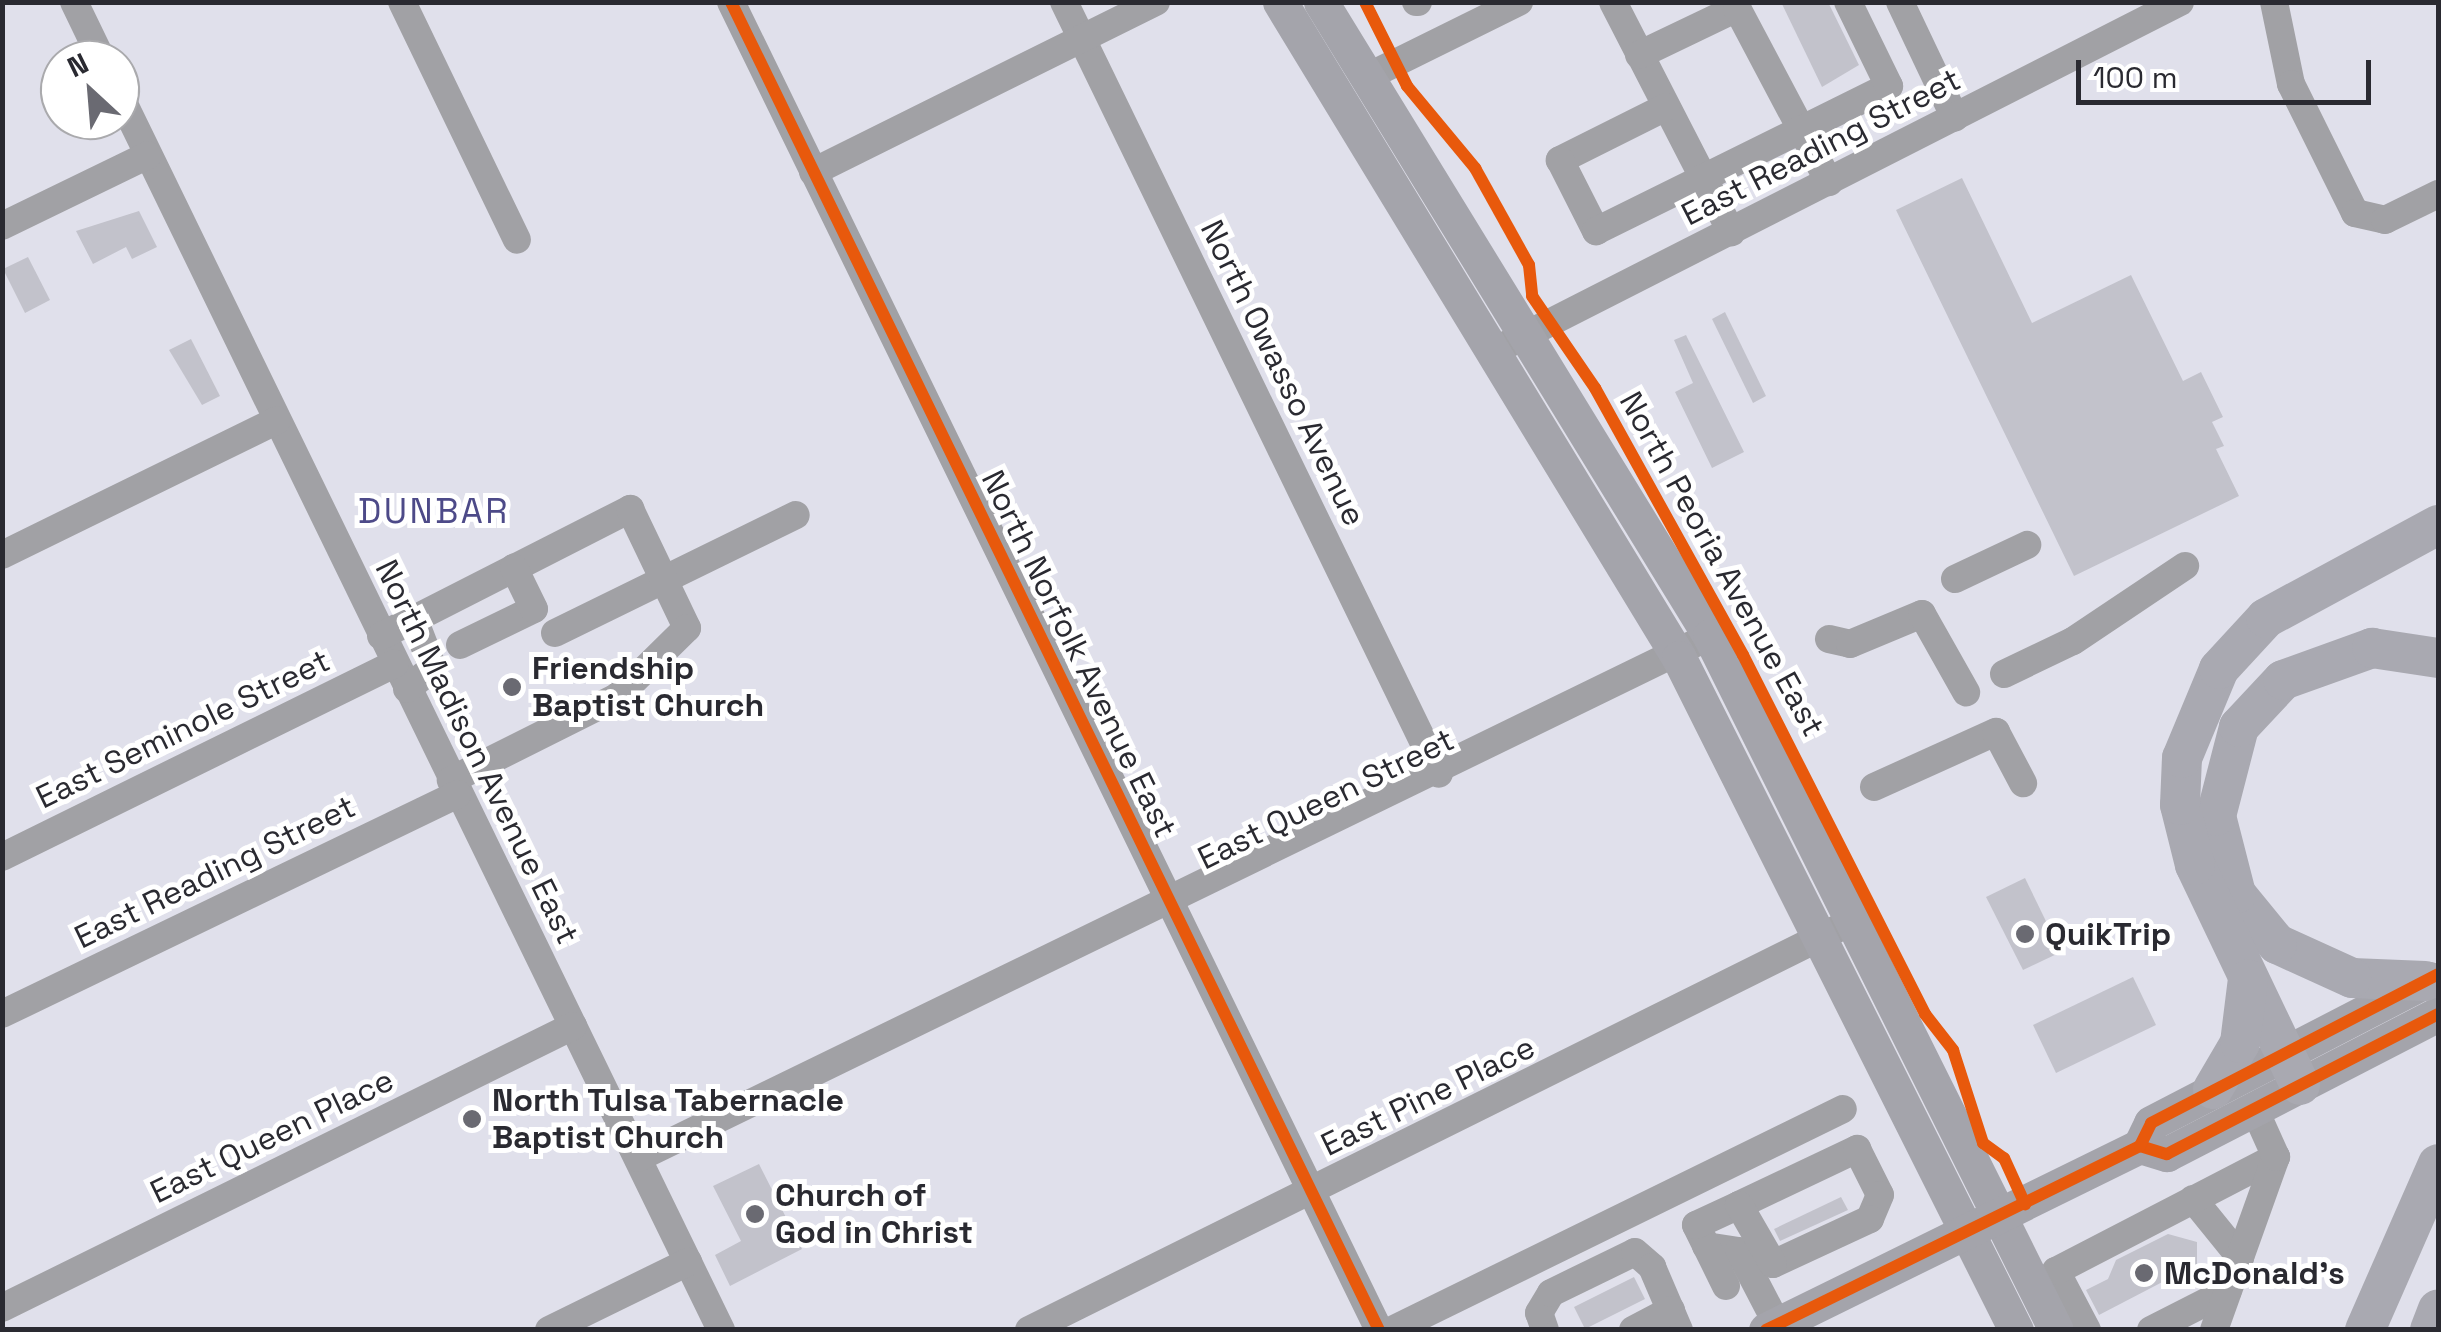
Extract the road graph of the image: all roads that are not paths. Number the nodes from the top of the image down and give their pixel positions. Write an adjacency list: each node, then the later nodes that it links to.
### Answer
1 (74, 2): 16 (street)
2 (402, 2): 30 (street)
3 (731, 2): 24 (street, North Norfolk Avenue East)
4 (1064, 2): 15 (street, North Owasso Avenue)
5 (1156, 2): 15 (street)
6 (1280, 2): 32 (main road)
7 (1321, 2): 18 (main road, North Peoria Avenue East)
8 (1519, 2): 14 (street)
9 (1613, 2): 17 (street)
10 (1848, 2): 21 (street)
11 (1900, 2): 20 (street)
12 (2180, 2): 20 (street, East Reading Street)
13 (2274, 2): 27 (street)
14 (1488, 9): 18 (street)
15 (1082, 39): 24 (street); 53 (street, North Owasso Avenue)
16 (92, 40)
17 (1639, 55): 19 (street); 21 (street)
18 (1364, 78): 31 (main road, North Peoria Avenue East)
19 (1666, 107): 25 (street); 25 (street)
20 (1955, 118): 26 (street, East Reading Street)
21 (1801, 130): 25 (street); 26 (street)
22 (140, 138): 23 (street, North Madison Avenue East)
23 (148, 155): 28 (street); 33 (street, North Madison Avenue East)
24 (812, 172): 58 (street, North Norfolk Avenue East)
25 (1703, 178): 29 (street)
26 (1829, 182): 29 (street, East Reading Street)
27 (2438, 194)
28 (2, 226)
29 (1730, 232): 31 (street, East Reading Street)
30 (517, 240)
31 (1526, 335): 32 (street, East Reading Street); 45 (main road, North Peoria Avenue East)
32 (1493, 352): 48 (main road)
33 (277, 420): 37 (street); 44 (street, North Madison Avenue East)
34 (796, 516): 41 (street)
35 (2438, 525): 61 (highway)
36 (2026, 545): 40 (street)
37 (2, 555)
38 (2185, 566): 50 (street)
39 (514, 568): 41 (street); 42 (street); 47 (street)
40 (1955, 579)
41 (664, 580): 43 (street); 55 (street, East Reading Street)
42 (414, 619): 44 (street); 47 (street)
43 (556, 634)
44 (381, 636): 51 (street, North Madison Avenue East)
45 (1710, 636): 48 (street, East Queen Street); 59 (main road, North Peoria Avenue East)
46 (1829, 638): 52 (street)
47 (446, 652): 51 (street)
48 (1679, 658): 53 (street, East Queen Street); 60 (main road)
49 (2438, 658): 62 (highway)
50 (2004, 674)
51 (401, 677): 55 (street, North Madison Avenue East); 57 (street, East Seminole Street)
52 (1966, 692)
53 (1439, 774): 58 (street, East Queen Street)
54 (2024, 783): 56 (street)
55 (454, 787): 63 (street, East Reading Street); 64 (street, North Madison Avenue East)
56 (1874, 787)
57 (2, 857)
58 (1172, 905): 71 (street, East Queen Street); 73 (street, North Norfolk Avenue East)
59 (1855, 920): 60 (street, East Pine Place); 76 (main road, North Peoria Avenue East)
60 (1826, 942): 73 (street, East Pine Place); 77 (main road)
61 (2248, 979): 65 (highway); 66 (highway)
62 (2434, 990): 65 (main road)
63 (2, 1014)
64 (572, 1026): 71 (street, North Madison Avenue East); 83 (street, East Queen Place)
65 (2292, 1068): 66 (main road); 67 (main road)
66 (2213, 1089): 69 (main road)
67 (2254, 1108): 69 (main road); 70 (street)
68 (1843, 1109): 91 (street)
69 (2140, 1146): 76 (main road)
70 (2276, 1156): 74 (street); 79 (street)
71 (638, 1158): 80 (street, North Madison Avenue East)
72 (2438, 1164): 99 (highway)
73 (1313, 1191): 89 (street, East Pine Place); 90 (street, North Norfolk Avenue East)
74 (2193, 1200): 79 (street); 96 (street)
75 (1739, 1204): 75 (street); 78 (street)
76 (2001, 1216): 77 (main road); 95 (main road, North Peoria Avenue East)
77 (1967, 1233): 86 (main road); 94 (main road)
78 (1706, 1246): 81 (street); 86 (street)
79 (2240, 1257): 82 (street)
80 (688, 1262): 87 (street); 88 (street, North Madison Avenue East)
81 (1726, 1286)
82 (2228, 1291): 97 (street); 98 (street)
83 (2, 1308)
84 (2438, 1310): 100 (highway)
85 (1675, 1320): 92 (street); 93 (street)
86 (1772, 1327)
87 (550, 1330)
88 (721, 1330)
89 (1029, 1330)
90 (1379, 1330)
91 (1392, 1330)
92 (1544, 1330)
93 (1633, 1330)
94 (2016, 1330)
95 (2056, 1330)
96 (2087, 1330)
97 (2151, 1330)
98 (2214, 1330)
99 (2365, 1330)
100 (2430, 1330)

